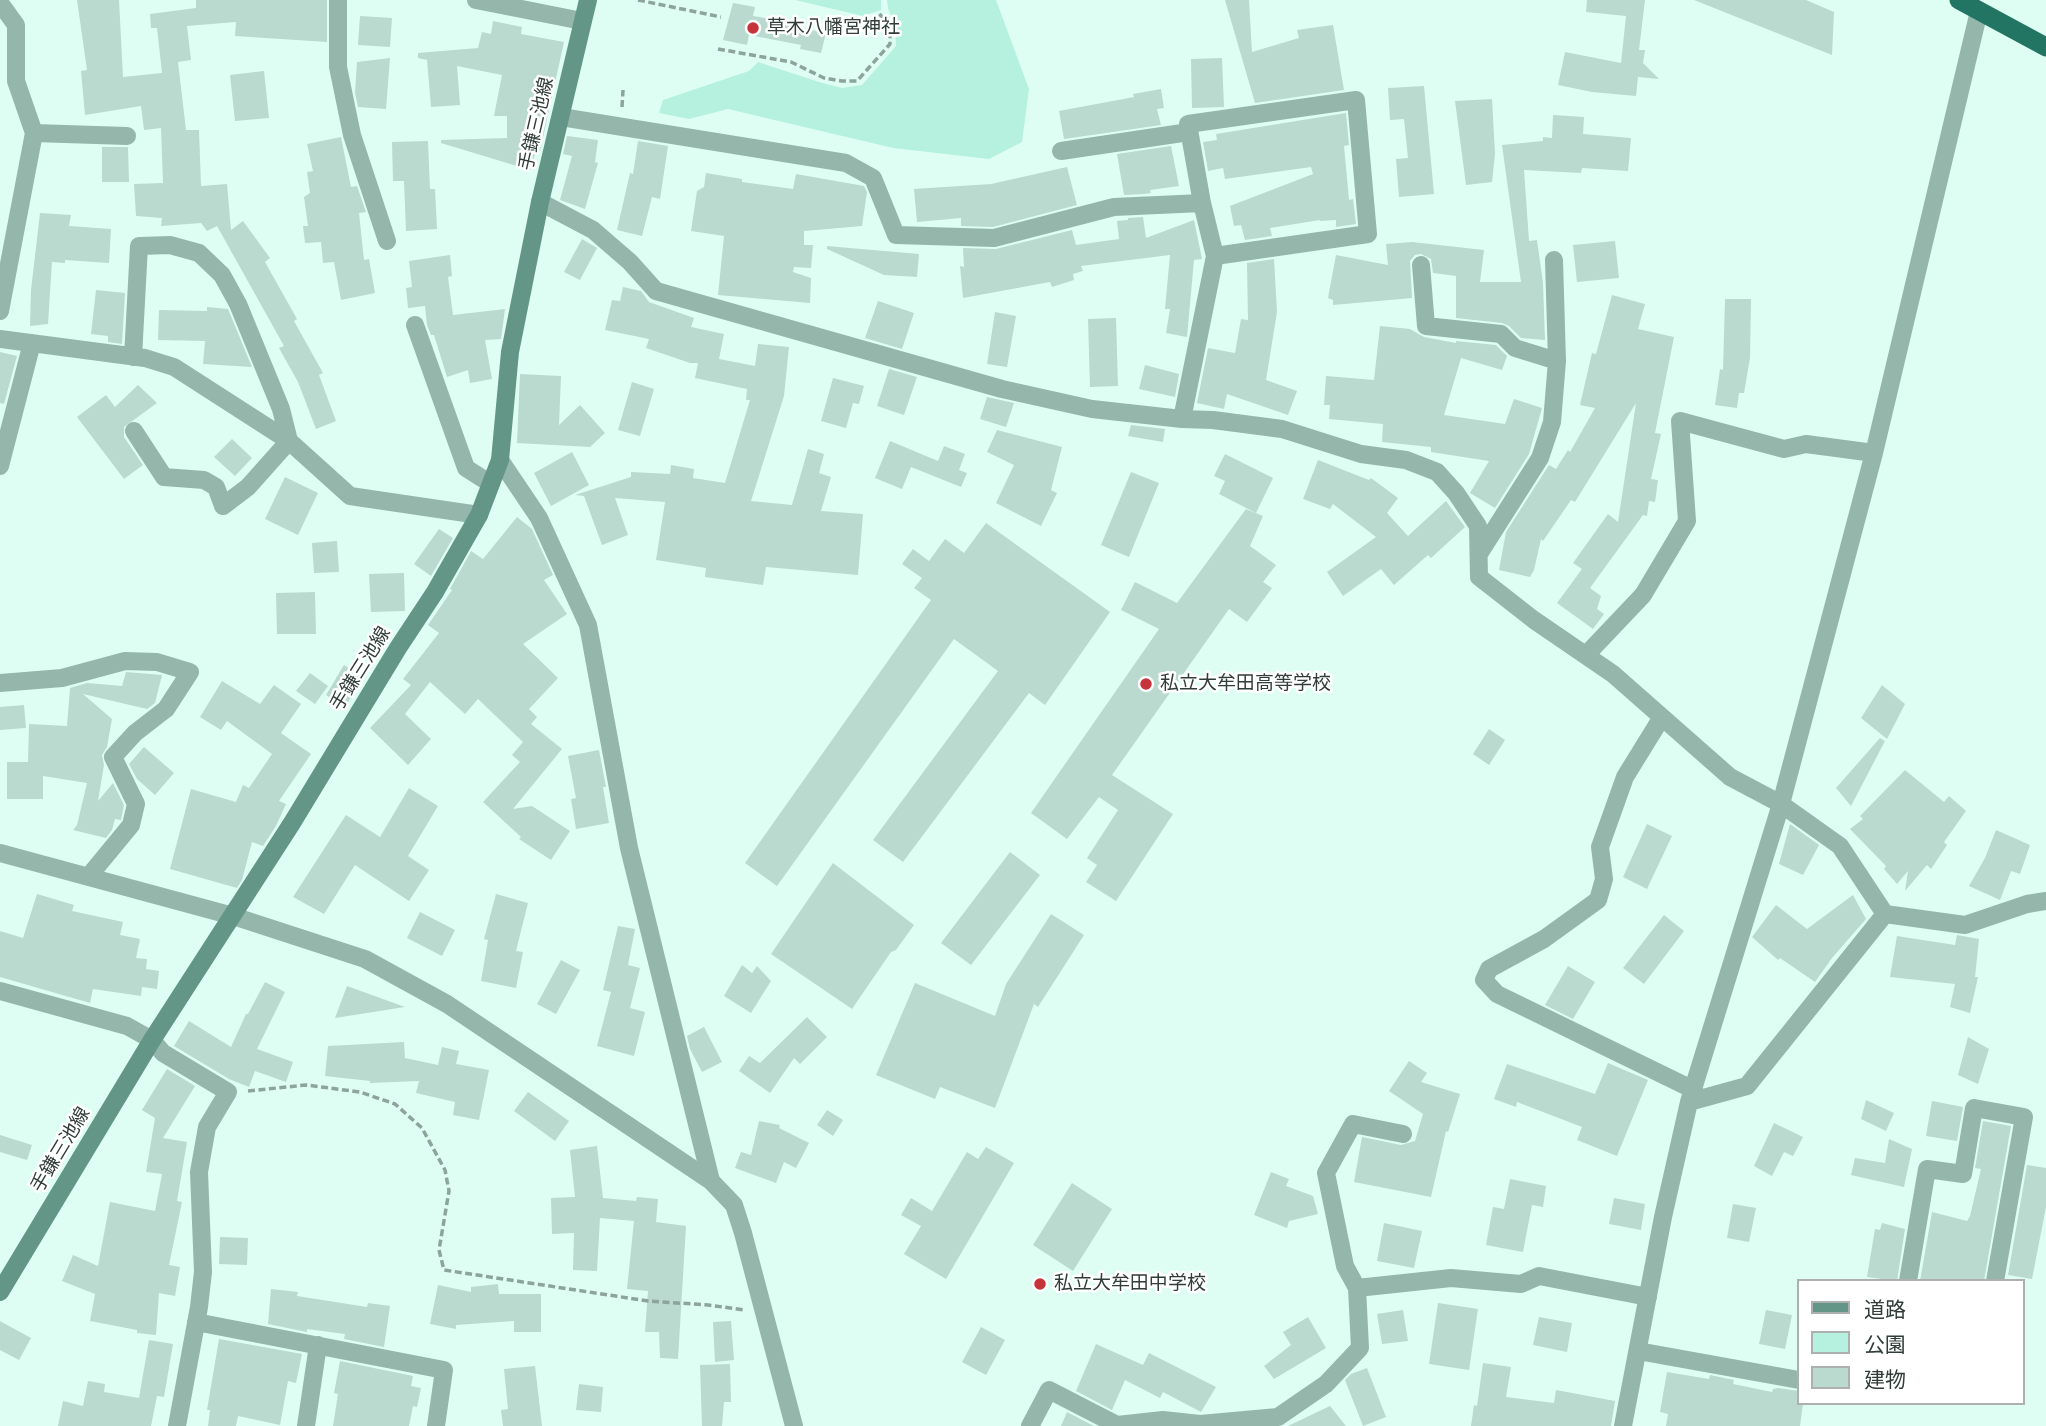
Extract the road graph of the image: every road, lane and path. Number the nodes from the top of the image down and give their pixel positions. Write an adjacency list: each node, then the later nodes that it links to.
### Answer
1 (338, 0): 22 (street)
2 (476, 0): 10 (street)
3 (588, 0): 10 (main road, 手鎌三池線)
4 (638, 0): 9 (path)
5 (1959, 0): 7 (highway)
6 (0, 3): 17 (street)
7 (1979, 5): 11 (highway); 35 (street)
8 (878, 12): 12 (path)
9 (721, 17)
10 (582, 21): 15 (main road, 手鎌三池線)
11 (2046, 47)
12 (718, 49)
13 (623, 90): 14 (path)
14 (622, 116)
15 (561, 117): 20 (main road, 手鎌三池線); 21 (street)
16 (1189, 132): 19 (street); 21 (street); 23 (street)
17 (34, 133): 18 (street); 26 (street)
18 (127, 136)
19 (1061, 151)
20 (540, 202): 32 (street); 36 (main road, 手鎌三池線)
21 (1202, 203): 23 (street)
22 (387, 241)
23 (1215, 256): 32 (street)
24 (1554, 260): 31 (street)
25 (1421, 265): 31 (street)
26 (0, 311)
27 (415, 325): 38 (street)
28 (0, 339): 29 (street)
29 (32, 343): 30 (street); 37 (street)
30 (133, 357): 34 (street); 34 (street)
31 (1557, 361): 40 (street)
32 (1182, 419): 40 (street)
33 (134, 431): 34 (street)
34 (289, 441): 39 (street)
35 (1874, 453): 41 (street); 44 (street)
36 (500, 460): 38 (main road, 手鎌三池線); 55 (street)
37 (0, 466)
38 (491, 484): 39 (main road, 手鎌三池線)
39 (479, 515): 49 (main road, 手鎌三池線)
40 (1479, 554): 41 (street)
41 (1587, 654): 43 (street)
42 (0, 683): 46 (street)
43 (1662, 717): 44 (street); 53 (street)
44 (1781, 804): 48 (street); 53 (street)
45 (0, 853): 46 (street)
46 (89, 877): 49 (street)
47 (2046, 901): 48 (street)
48 (1885, 914): 53 (street)
49 (233, 916): 51 (main road, 手鎌三池線); 55 (street)
50 (0, 991): 51 (street)
51 (152, 1040): 52 (street); 59 (main road, 手鎌三池線)
52 (228, 1092): 61 (path); 62 (street)
53 (1691, 1096): 60 (street)
54 (1403, 1134): 58 (street)
55 (711, 1181): 61 (street)
56 (1908, 1279): 57 (street)
57 (1994, 1279)
58 (1357, 1288): 60 (street); 70 (street)
59 (0, 1293)
60 (1648, 1297): 64 (street)
61 (765, 1313): 69 (street)
62 (196, 1322): 63 (street); 66 (street)
63 (318, 1345): 67 (street); 68 (street)
64 (1638, 1351): 65 (street); 71 (street)
65 (1798, 1380)
66 (177, 1426)
67 (306, 1426)
68 (436, 1426)
69 (793, 1426)
70 (1030, 1426)
71 (1623, 1426)

